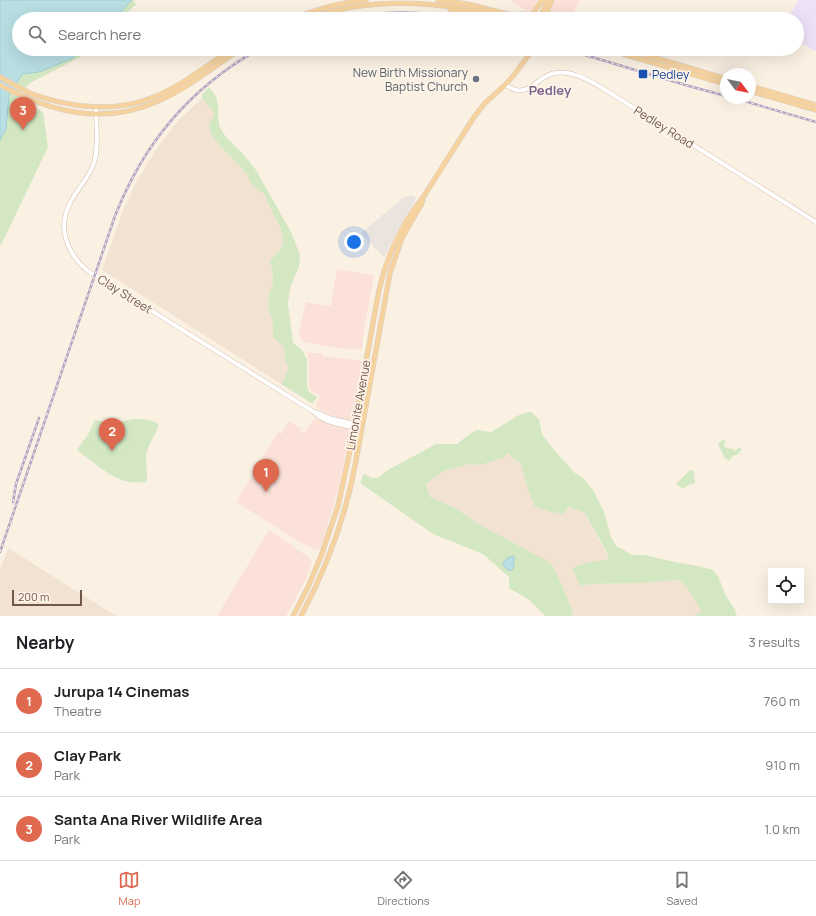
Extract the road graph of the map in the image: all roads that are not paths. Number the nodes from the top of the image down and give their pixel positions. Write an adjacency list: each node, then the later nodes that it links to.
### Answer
1 (366, 0): 5 (main road)
2 (542, 0): 14 (main road)
3 (548, 0): 15 (main road)
4 (552, 0): 16 (main road)
5 (356, 1): 7 (main road); 8 (main road)
6 (437, 2): 7 (main road); 10 (main road); 11 (main road); 12 (main road)
7 (352, 7): 9 (main road)
8 (311, 12)
9 (329, 12)
10 (465, 12)
11 (482, 12)
12 (505, 12): 13 (main road)
13 (515, 12)
14 (534, 12)
15 (543, 12)
16 (547, 12)
17 (221, 56): 30 (main road)
18 (230, 56): 32 (main road)
19 (526, 56): 26 (main road, Limonite Avenue)
20 (630, 56): 24 (main road)
21 (649, 56): 23 (main road)
22 (0, 77): 30 (main road)
23 (720, 77)
24 (720, 82)
25 (0, 85): 32 (main road)
26 (505, 85): 33 (main road, Limonite Avenue); 34 (main road, Pedley Road)
27 (756, 88): 29 (main road)
28 (756, 93): 31 (main road)
29 (816, 105)
30 (96, 108): 32 (main road, Clay Street)
31 (816, 110)
32 (96, 114): 37 (main road, Clay Street)
33 (424, 196): 35 (main road, Limonite Avenue); 36 (main road, Limonite Avenue)
34 (816, 222)
35 (367, 356): 36 (main road); 37 (main road, Limonite Avenue)
36 (368, 393): 38 (main road, Limonite Avenue)
37 (354, 427): 38 (main road, Clay Street); 39 (main road, Limonite Avenue)
38 (361, 430): 40 (main road, Limonite Avenue)
39 (293, 616)
40 (301, 616)

